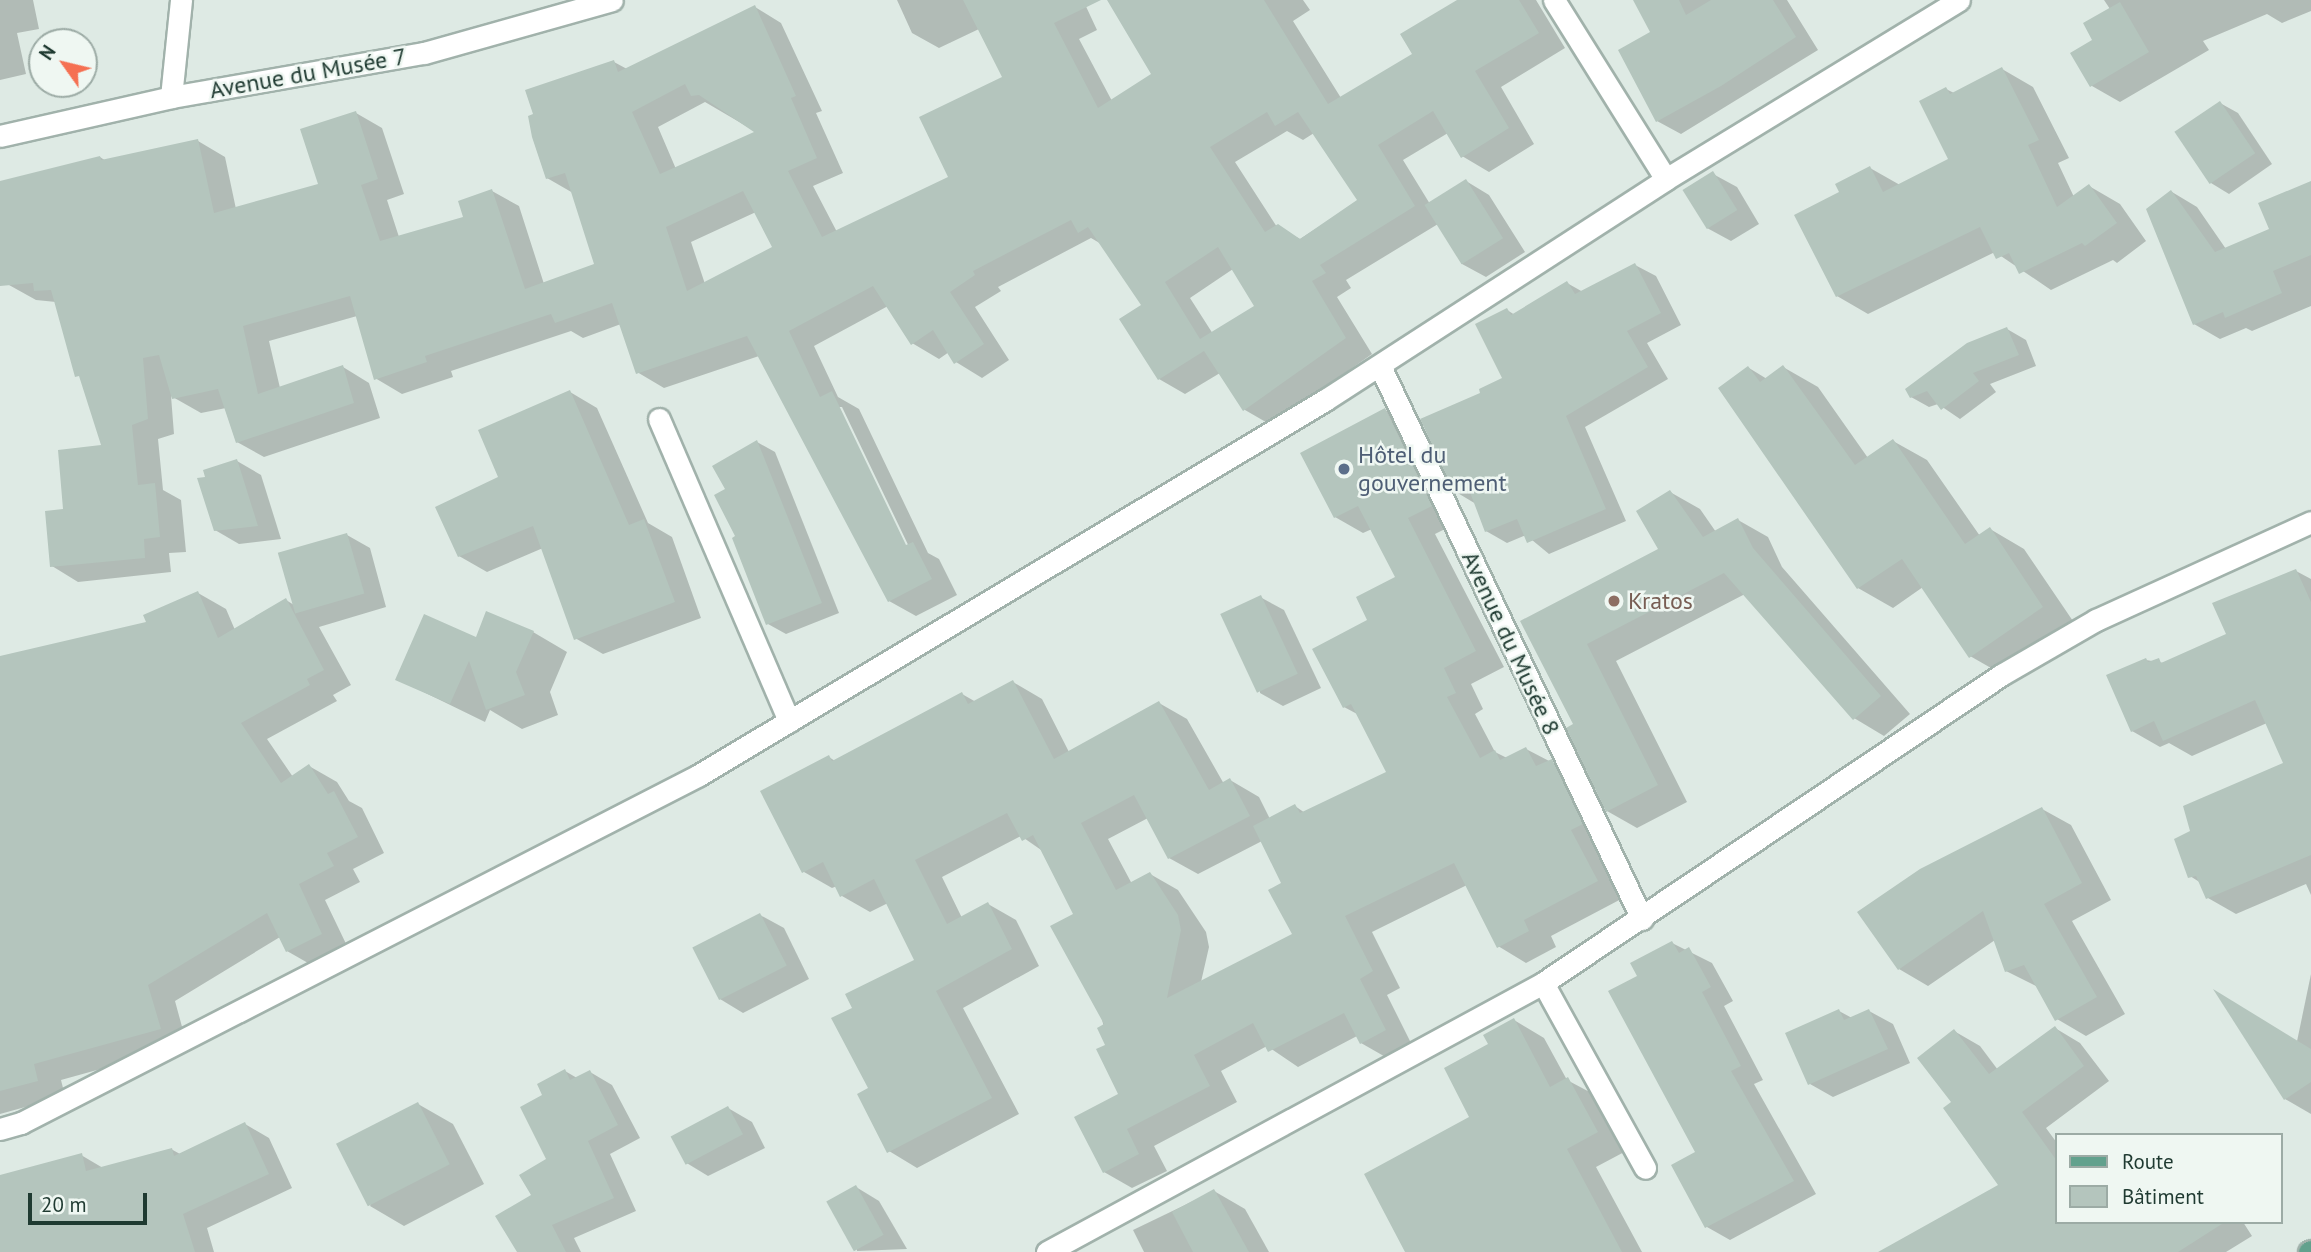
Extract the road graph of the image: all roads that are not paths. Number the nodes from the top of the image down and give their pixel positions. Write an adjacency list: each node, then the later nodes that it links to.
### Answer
1 (181, 0): 5 (street)
2 (612, 0): 5 (street, Avenue du Musée 7)
3 (1554, 0): 7 (street)
4 (1959, 0): 7 (street)
5 (171, 97): 6 (street, Avenue du Musée 7)
6 (0, 136)
7 (1666, 179): 8 (street)
8 (1380, 366): 11 (street); 12 (street, Avenue du Musée 8)
9 (659, 419): 11 (street)
10 (2311, 522): 12 (street)
11 (789, 721): 14 (street)
12 (1642, 919): 13 (street)
13 (1543, 983): 15 (street); 16 (street)
14 (0, 1129)
15 (1645, 1168)
16 (1075, 1245): 17 (street)
17 (1048, 1252)

